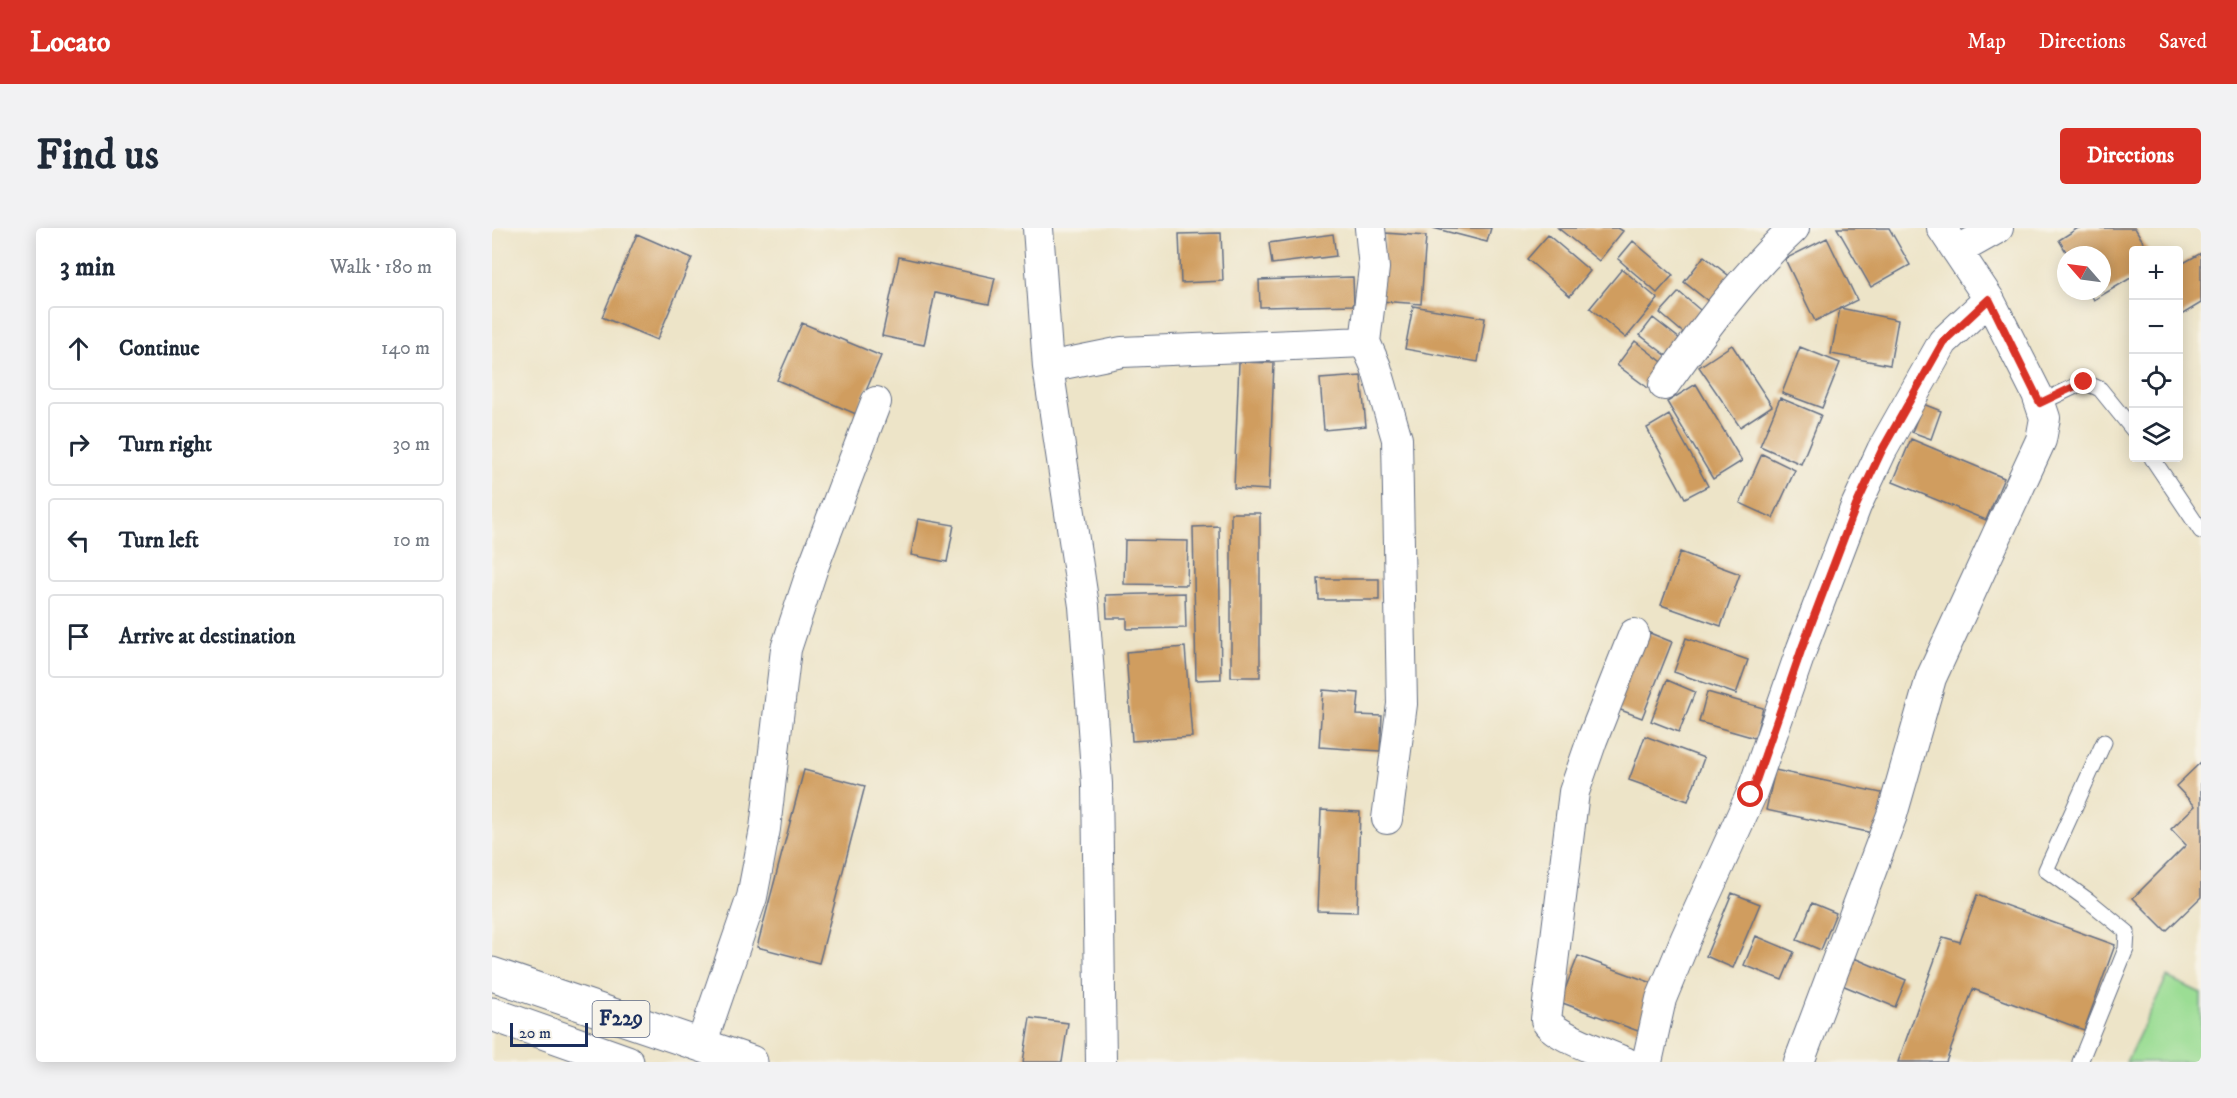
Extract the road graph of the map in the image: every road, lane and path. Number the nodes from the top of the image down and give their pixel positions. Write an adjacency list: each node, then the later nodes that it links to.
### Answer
1 (1038, 228): 8 (street)
2 (1370, 228): 7 (street)
3 (1794, 228): 9 (street)
4 (1998, 228): 5 (street)
5 (1949, 240): 6 (street)
6 (1989, 299): 11 (street); 25 (street)
7 (1365, 342): 8 (street); 17 (street)
8 (1048, 367): 23 (street)
9 (1664, 385)
10 (876, 402): 20 (street)
11 (2040, 403): 12 (lane); 26 (street)
12 (2129, 426)
13 (2155, 462): 14 (lane)
14 (2201, 531)
15 (1634, 634): 24 (street)
16 (2104, 742): 27 (lane)
17 (1387, 819)
18 (492, 974): 20 (main road, F229)
19 (492, 1014): 21 (main road, F229)
20 (701, 1045): 22 (main road, F229)
21 (627, 1062)
22 (751, 1062)
23 (1101, 1062)
24 (1625, 1062)
25 (1647, 1062)
26 (1799, 1062)
27 (2080, 1062)

